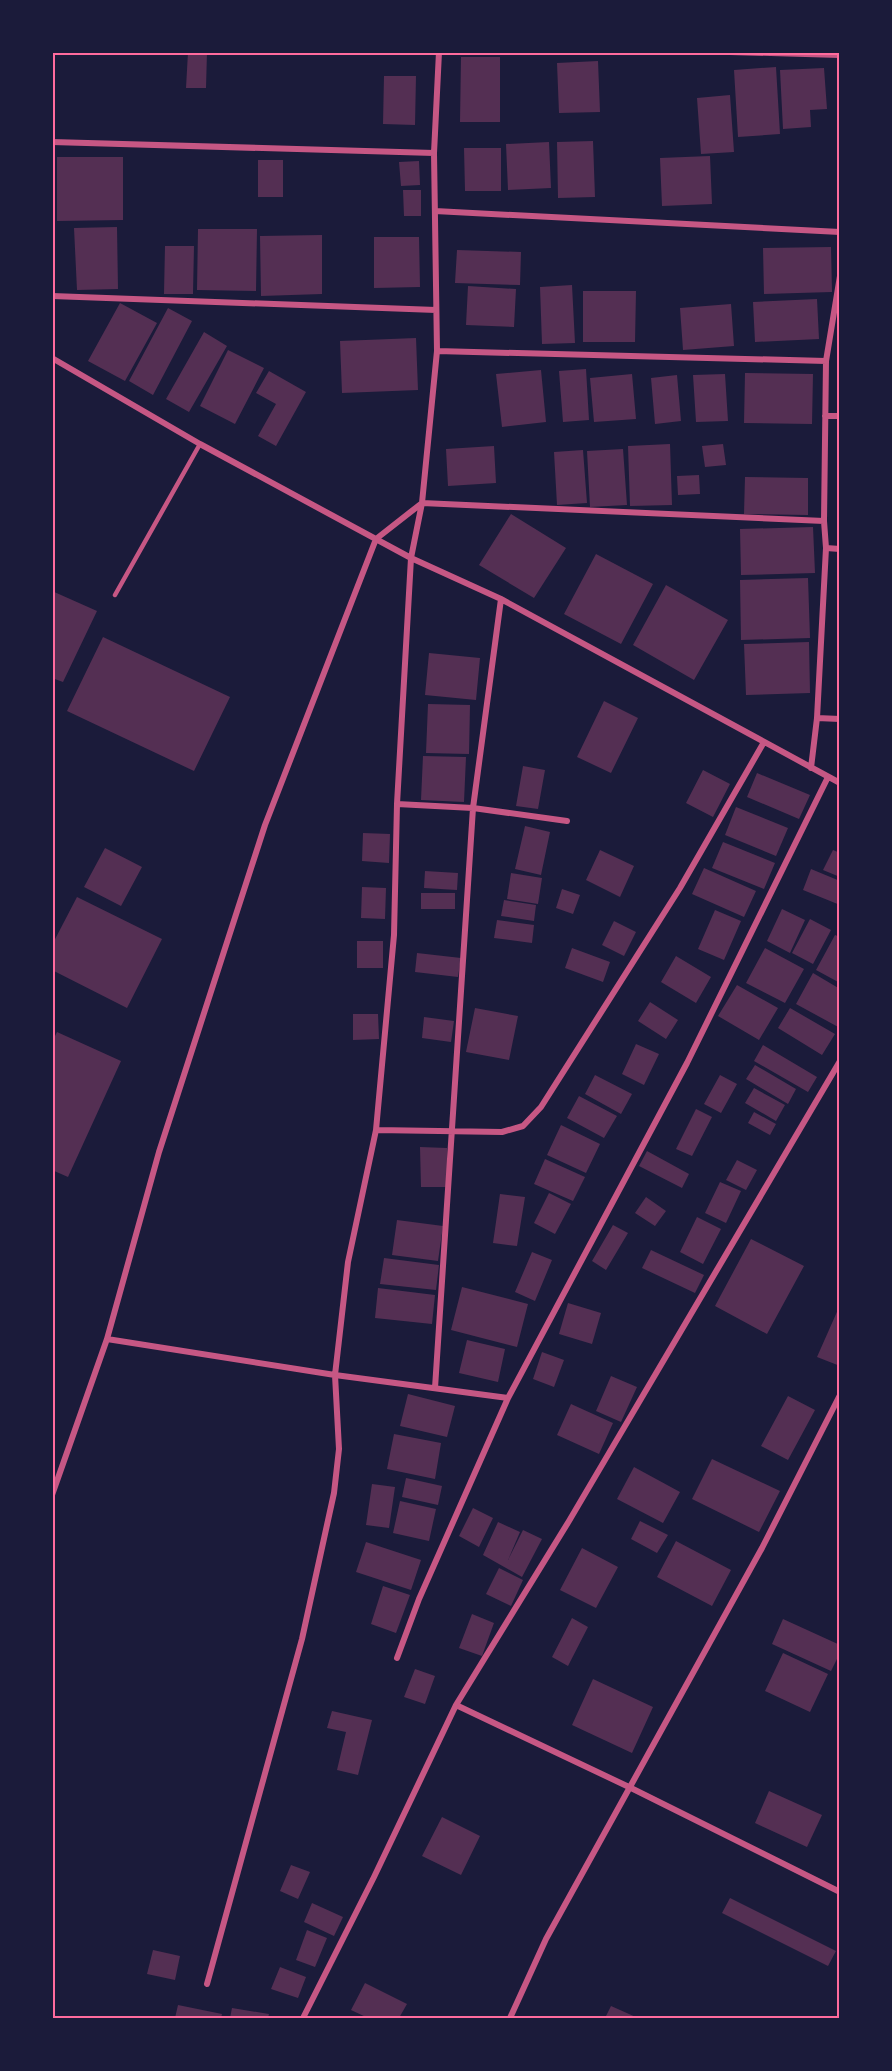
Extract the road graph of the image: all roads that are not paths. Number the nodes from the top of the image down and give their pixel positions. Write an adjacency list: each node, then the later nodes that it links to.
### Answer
1 (439, 52): 5 (street)
2 (730, 52): 3 (street)
3 (840, 55)
4 (52, 142): 5 (street)
5 (434, 153): 6 (street)
6 (435, 211): 7 (street); 10 (street)
7 (840, 232)
8 (840, 276): 13 (street)
9 (52, 296): 10 (street)
10 (436, 310): 11 (street)
11 (436, 351): 13 (street); 17 (street)
12 (52, 358): 16 (street)
13 (826, 361): 14 (street)
14 (825, 416): 15 (street); 18 (street)
15 (840, 416)
16 (200, 444): 19 (street); 23 (lane)
17 (422, 503): 18 (street); 19 (street); 22 (street)
18 (824, 521): 20 (street)
19 (375, 539): 22 (street); 37 (street)
20 (826, 548): 21 (street); 25 (street)
21 (840, 549)
22 (411, 558): 24 (street); 31 (street)
23 (115, 596)
24 (501, 599): 27 (street); 32 (street)
25 (817, 718): 26 (street); 28 (street)
26 (840, 719)
27 (764, 742): 28 (street); 36 (street)
28 (810, 768): 29 (street)
29 (828, 777): 30 (street); 41 (street)
30 (840, 783)
31 (397, 804): 32 (street); 35 (street)
32 (473, 808): 33 (street); 36 (street)
33 (567, 821)
34 (840, 1061): 44 (street)
35 (376, 1130): 36 (street); 38 (street)
36 (452, 1131): 39 (street)
37 (107, 1339): 38 (street); 42 (street)
38 (335, 1375): 39 (street); 47 (street)
39 (435, 1388): 41 (street)
40 (840, 1395): 45 (street)
41 (507, 1398): 43 (street)
42 (52, 1495)
43 (397, 1658)
44 (456, 1705): 45 (street); 48 (street)
45 (629, 1788): 46 (street); 49 (street)
46 (840, 1892)
47 (207, 1984)
48 (303, 2019)
49 (510, 2019)

